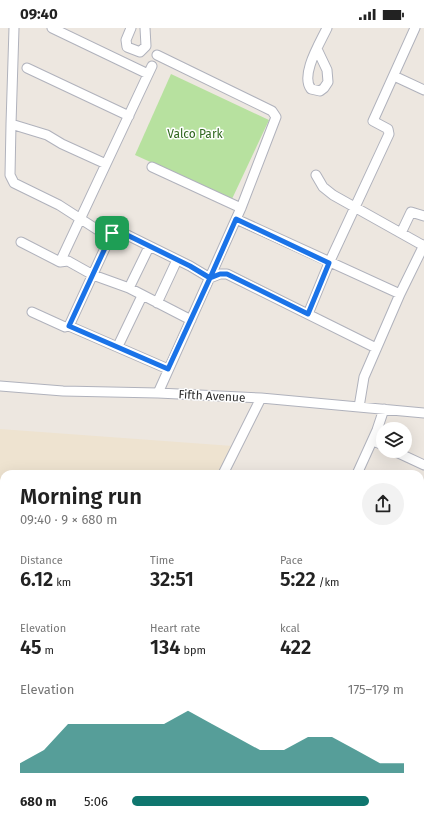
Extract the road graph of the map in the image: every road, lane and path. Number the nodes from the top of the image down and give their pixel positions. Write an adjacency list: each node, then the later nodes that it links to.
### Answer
1 (14, 28): 13 (street)
2 (52, 28): 12 (street)
3 (131, 28): 4 (street)
4 (145, 28)
5 (327, 28): 7 (street)
6 (415, 28): 10 (street)
7 (317, 49)
8 (157, 55): 17 (street)
9 (27, 68): 12 (street)
10 (394, 76): 11 (street); 18 (street)
11 (424, 90)
12 (128, 116): 14 (street)
13 (11, 124): 14 (street); 20 (street)
14 (106, 164): 20 (street)
15 (152, 167): 17 (street)
16 (316, 175): 18 (street)
17 (241, 208): 21 (street)
18 (355, 208): 23 (street); 29 (street)
19 (424, 216): 23 (street)
20 (80, 219): 22 (street); 28 (street)
21 (236, 219): 29 (street); 31 (street)
22 (112, 233): 26 (street); 30 (street)
23 (401, 233): 25 (street)
24 (20, 242): 28 (street)
25 (424, 245): 33 (street)
26 (149, 247): 27 (street); 32 (street)
27 (177, 260): 31 (street); 35 (street)
28 (60, 262): 30 (street)
29 (329, 263): 33 (street); 37 (street)
30 (93, 275): 32 (street); 39 (street)
31 (210, 278): 37 (street); 38 (street)
32 (129, 288): 34 (street)
33 (400, 294): 41 (street)
34 (142, 296): 35 (street); 40 (street)
35 (157, 303): 38 (street)
36 (32, 312): 39 (street)
37 (308, 314): 41 (street)
38 (191, 320): 42 (street)
39 (69, 326): 40 (street)
40 (118, 346): 42 (street)
41 (376, 348): 46 (street)
42 (168, 369): 44 (street)
43 (0, 386): 44 (street, Fifth Avenue)
44 (158, 393): 45 (street, Fifth Avenue)
45 (261, 398): 46 (street, Fifth Avenue); 53 (street)
46 (359, 407): 47 (street, Fifth Avenue)
47 (384, 409): 48 (street, Fifth Avenue); 49 (street)
48 (424, 413)
49 (373, 440): 50 (street); 54 (street)
50 (376, 442)
51 (409, 458): 52 (street)
52 (424, 465)
53 (225, 470)
54 (359, 470)

